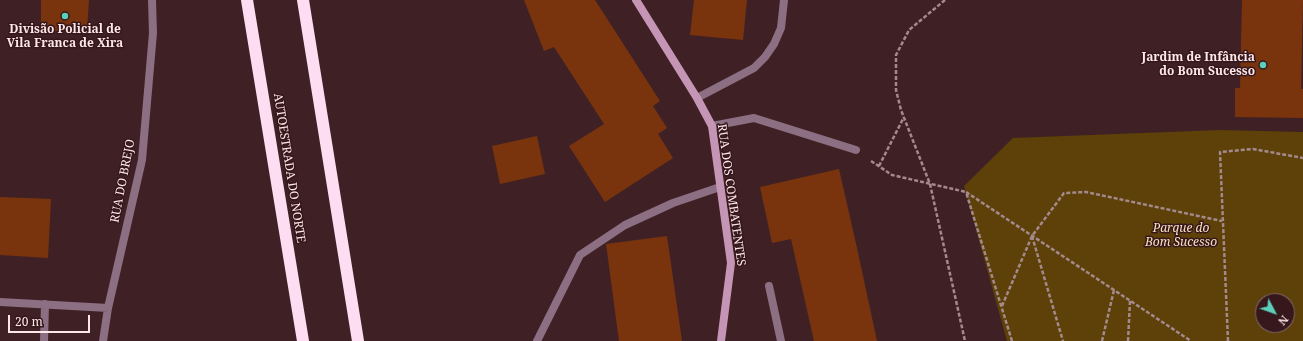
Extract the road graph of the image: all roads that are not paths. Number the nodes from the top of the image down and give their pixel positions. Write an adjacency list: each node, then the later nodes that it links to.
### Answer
1 (152, 0): 13 (street, RUA DO BREJO)
2 (247, 0): 16 (highway, AUTOESTRADA DO NORTE)
3 (303, 0): 17 (highway)
4 (636, 0): 6 (street, RUA DOS COMBATENTES)
5 (784, 0): 6 (street)
6 (697, 98): 7 (street, RUA DOS COMBATENTES)
7 (712, 126): 8 (street); 9 (street, RUA DOS COMBATENTES)
8 (856, 150)
9 (720, 187): 18 (street); 19 (street, RUA DOS COMBATENTES)
10 (769, 286): 20 (street)
11 (0, 302): 12 (street)
12 (45, 304): 13 (street); 14 (street)
13 (108, 308): 15 (street, RUA DO BREJO)
14 (44, 341)
15 (103, 341)
16 (303, 341)
17 (358, 341)
18 (537, 341)
19 (721, 341)
20 (781, 341)

